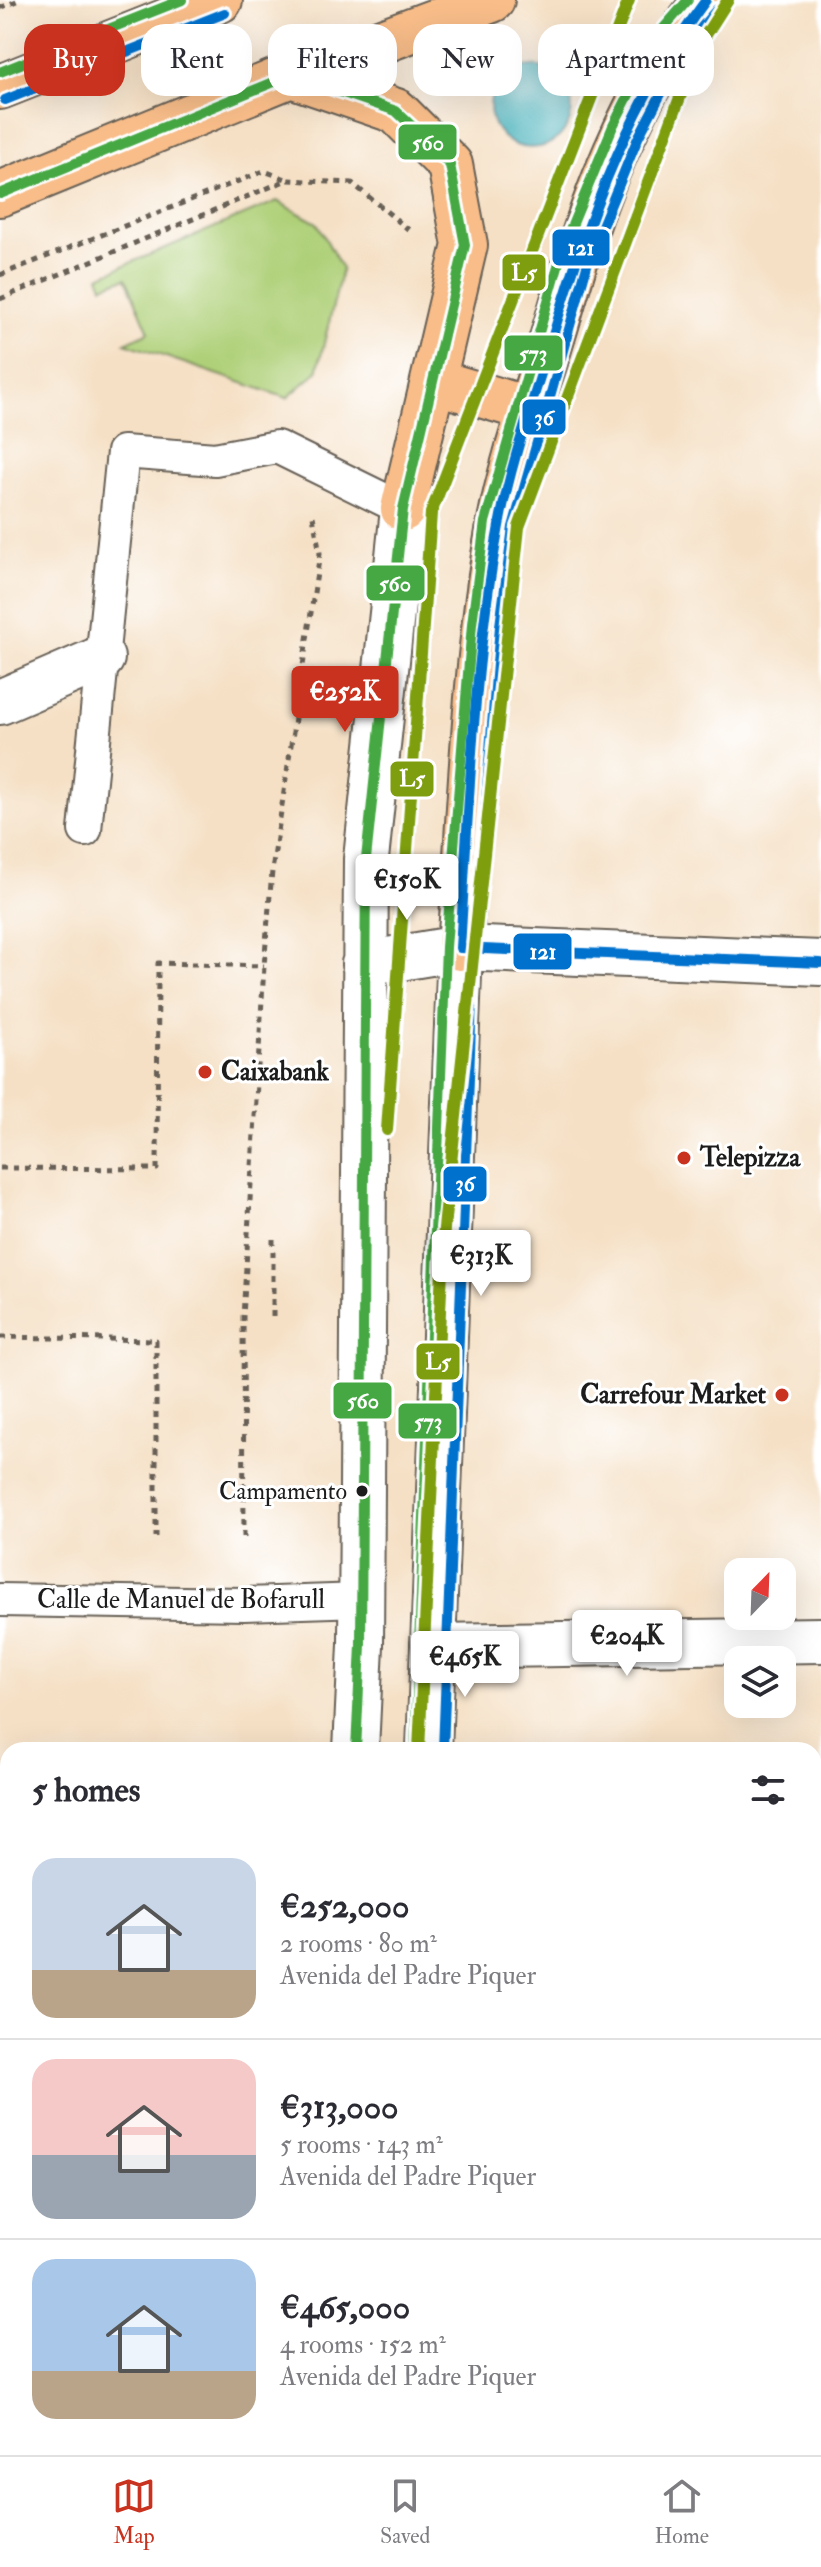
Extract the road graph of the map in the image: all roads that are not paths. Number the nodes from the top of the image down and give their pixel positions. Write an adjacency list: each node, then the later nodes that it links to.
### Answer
1 (220, 0): 6 (highway)
2 (492, 0): 4 (highway)
3 (706, 0): 10 (highway)
4 (397, 35)
5 (268, 84): 8 (highway)
6 (0, 87)
7 (352, 96): 9 (highway)
8 (0, 194)
9 (433, 381): 10 (highway); 11 (highway)
10 (532, 410): 15 (highway)
11 (403, 509): 12 (lane); 17 (street)
12 (102, 658): 13 (street); 14 (lane)
13 (0, 702)
14 (85, 830)
15 (460, 948): 16 (street); 17 (street); 21 (street)
16 (821, 963)
17 (364, 964): 19 (street)
18 (0, 1600): 19 (lane, Calle de Manuel de Bofarull)
19 (361, 1600): 22 (street)
20 (821, 1640): 21 (street)
21 (433, 1646): 23 (street)
22 (356, 1742)
23 (429, 1742)

